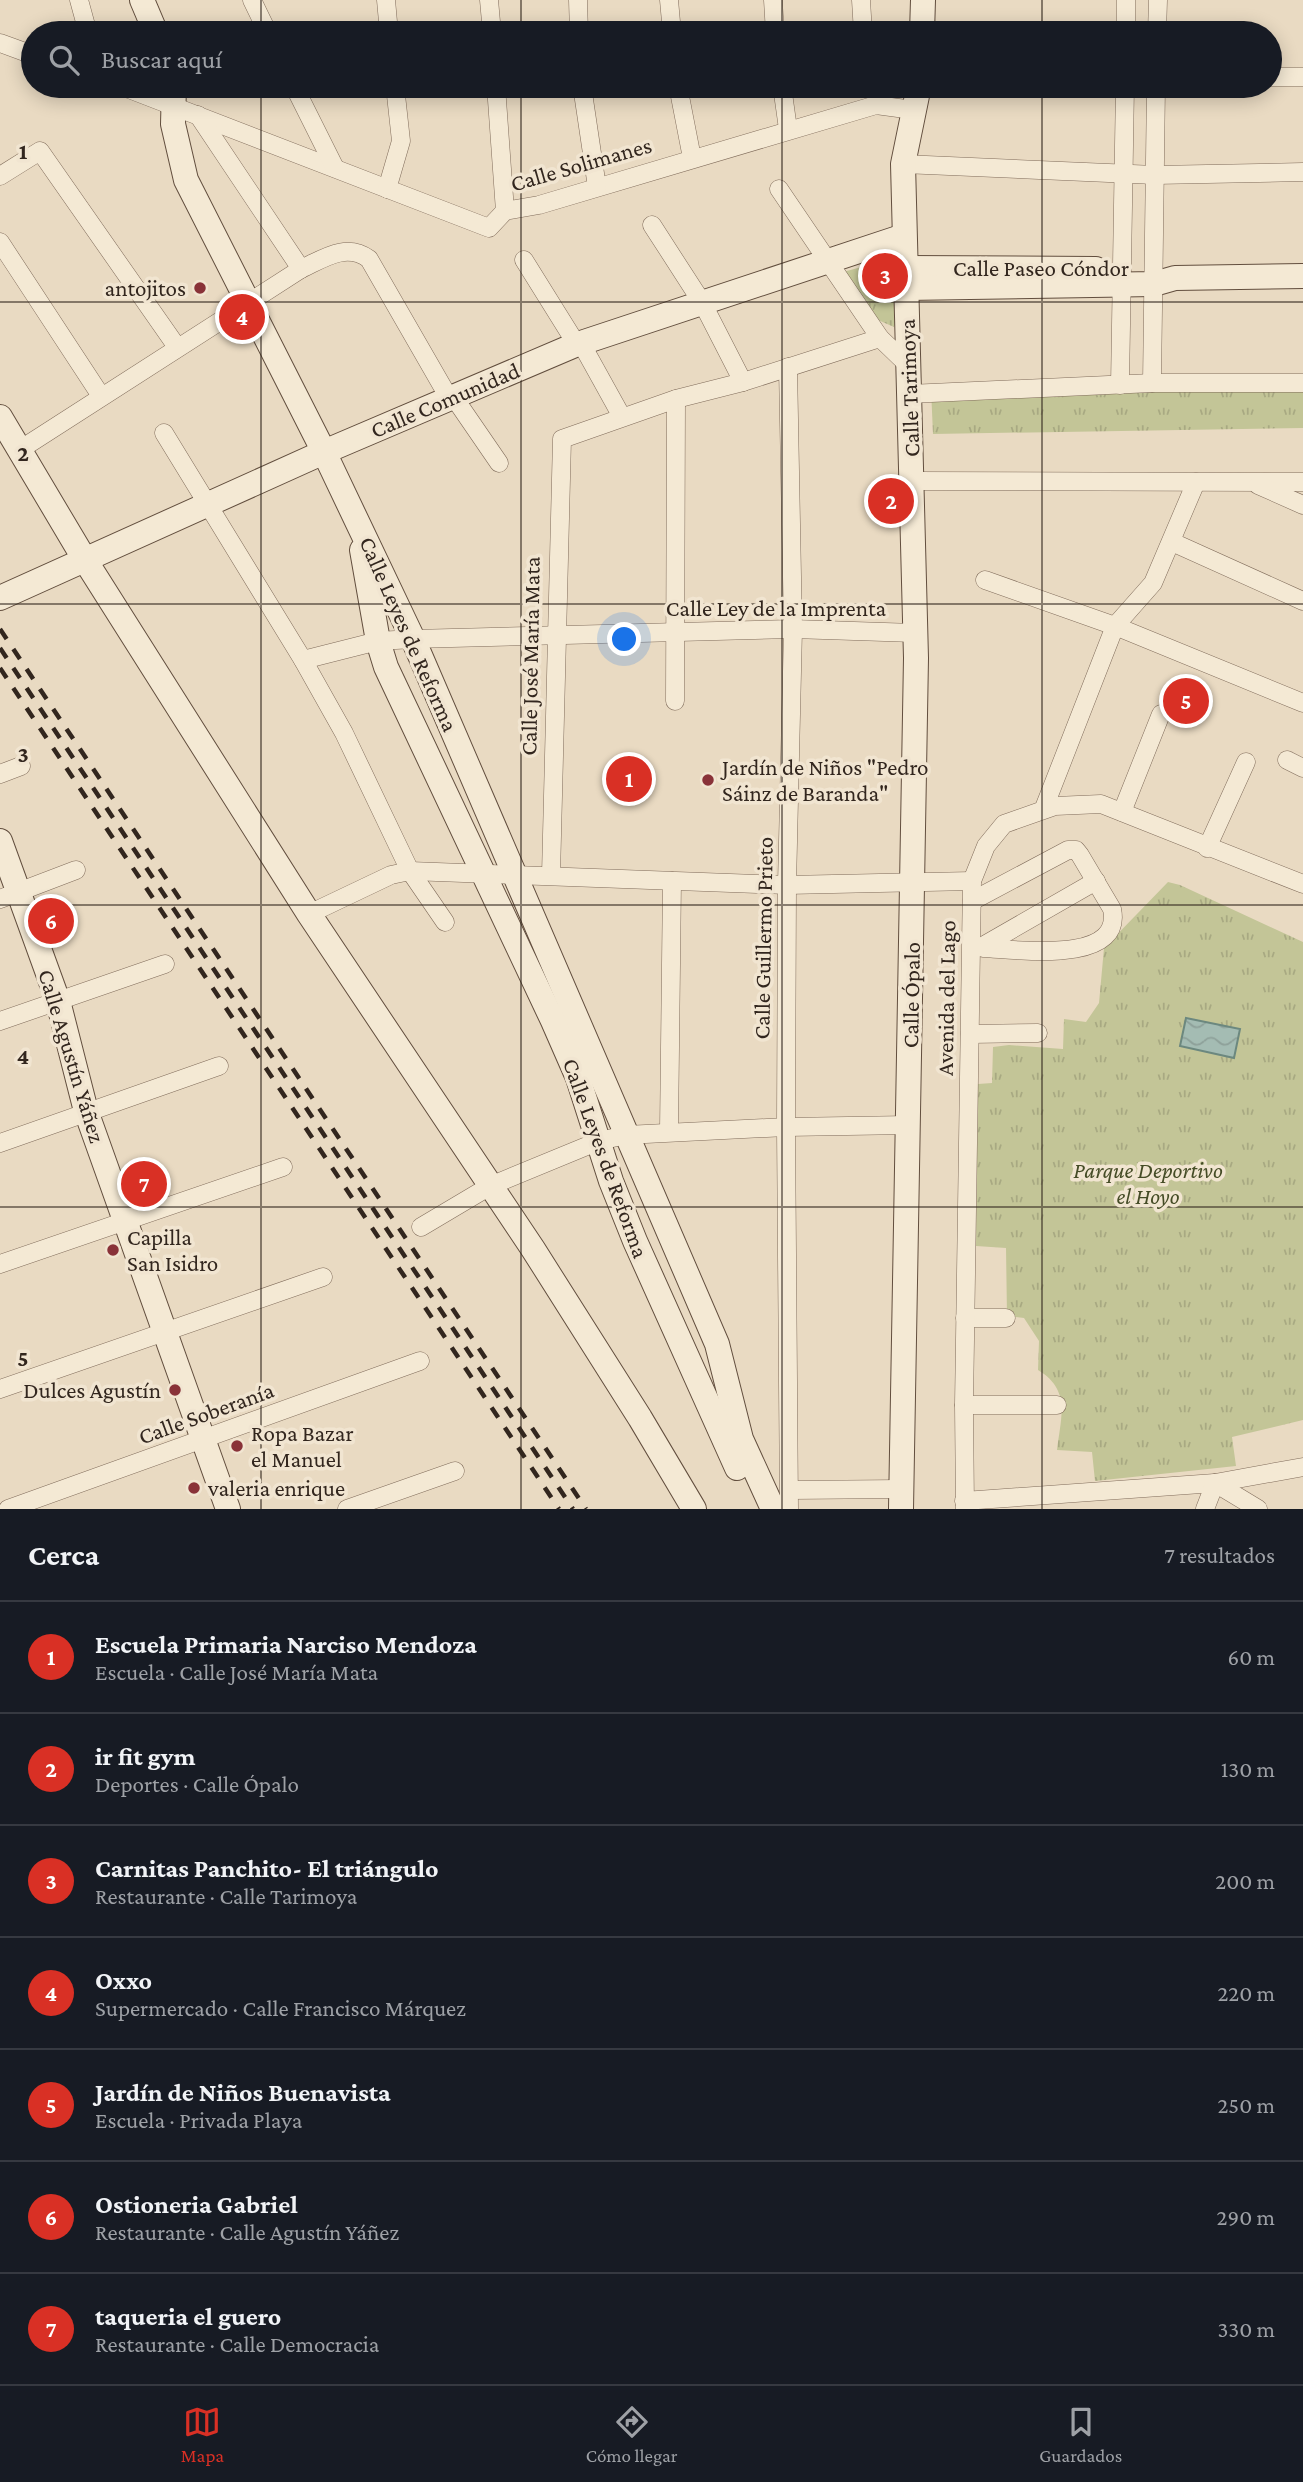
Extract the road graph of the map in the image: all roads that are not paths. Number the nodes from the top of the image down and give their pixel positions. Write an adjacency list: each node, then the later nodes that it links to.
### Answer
1 (79, 0): 13 (street)
2 (142, 0): 14 (main road)
3 (251, 0): 15 (street)
4 (386, 0): 16 (street)
5 (489, 0): 17 (street)
6 (578, 0): 18 (street)
7 (669, 0): 19 (street)
8 (773, 0): 20 (street)
9 (861, 0): 21 (street)
10 (923, 0): 22 (main road)
11 (1126, 0): 23 (street)
12 (1158, 0): 24 (street)
13 (85, 21)
14 (151, 21)
15 (262, 21)
16 (388, 21)
17 (491, 21)
18 (579, 21)
19 (671, 21)
20 (774, 21)
21 (862, 21)
22 (922, 21)
23 (1126, 21)
24 (1157, 21)
25 (0, 43): 26 (street)
26 (21, 51)
27 (1282, 77): 28 (street)
28 (1303, 77)
29 (174, 98): 67 (main road)
30 (178, 98): 43 (street, Calle Solimanes)
31 (300, 98): 47 (street)
32 (396, 98): 53 (street)
33 (497, 98): 55 (street)
34 (584, 98): 52 (street)
35 (680, 98): 45 (street)
36 (784, 98): 44 (street)
37 (875, 98): 41 (street)
38 (916, 98): 42 (main road, Calle Tarimoya)
39 (1125, 98): 49 (street)
40 (1156, 98): 50 (street)
41 (876, 105): 42 (street, Calle Solimanes); 44 (street, Calle Solimanes)
42 (913, 110): 46 (main road, Calle Tarimoya)
43 (198, 115): 47 (street, Calle Solimanes); 61 (street)
44 (788, 128): 45 (street, Calle Solimanes)
45 (692, 158): 52 (street, Calle Solimanes)
46 (903, 164): 49 (street); 57 (main road, Calle Tarimoya)
47 (335, 167): 53 (street, Calle Solimanes)
48 (1303, 172): 50 (street)
49 (1124, 173): 50 (street); 63 (street)
50 (1155, 174): 64 (street)
51 (0, 176): 70 (street)
52 (597, 187): 55 (street, Calle Solimanes)
53 (387, 189): 55 (street, Calle Solimanes)
54 (779, 189): 60 (street)
55 (505, 211)
56 (652, 225): 66 (street)
57 (904, 236): 60 (main road, Calle Comunidad); 65 (main road, Calle Tarimoya)
58 (0, 242): 78 (street)
59 (524, 260): 69 (street)
60 (829, 262): 66 (main road, Calle Comunidad); 68 (street)
61 (301, 269): 67 (street); 79 (street)
62 (1303, 276): 64 (main road, Calle Paseo Cóndor)
63 (1122, 277): 64 (main road, Calle Paseo Cóndor); 65 (main road, Calle Paseo Cóndor); 76 (street)
64 (1161, 277): 74 (street)
65 (906, 278): 71 (main road, Calle Tarimoya)
66 (703, 304): 69 (main road, Calle Comunidad); 73 (street)
67 (248, 305): 70 (street); 85 (main road)
68 (880, 338): 71 (street); 72 (street)
69 (579, 344): 79 (main road, Calle Comunidad); 81 (street)
70 (177, 347): 78 (street)
71 (907, 364): 77 (main road, Calle Tarimoya)
72 (788, 368): 73 (street); 100 (street, Calle Guillermo Prieto)
73 (743, 382): 80 (street)
74 (1152, 383): 75 (street); 76 (street)
75 (1303, 383)
76 (1120, 385): 77 (street)
77 (909, 394): 87 (main road, Calle Tarimoya)
78 (101, 396): 84 (street)
79 (451, 397): 85 (main road, Calle Comunidad); 86 (street)
80 (676, 399): 81 (street); 101 (street)
81 (622, 416): 102 (street, Calle José María Mata)
82 (0, 417): 84 (main road)
83 (164, 433): 92 (street)
84 (21, 449): 95 (main road)
85 (324, 452): 92 (main road, Calle Comunidad); 93 (main road)
86 (499, 463)
87 (912, 481): 88 (street); 103 (main road, Calle Ópalo)
88 (1196, 482): 89 (street); 94 (street)
89 (1252, 482): 90 (street); 91 (street)
90 (1303, 482)
91 (1303, 505)
92 (205, 506): 95 (main road, Calle Comunidad); 106 (street)
93 (356, 518): 104 (main road, Calle Leyes de Reforma); 105 (main road, Calle Leyes de Reforma)
94 (1172, 542): 98 (street); 99 (street)
95 (85, 560): 97 (main road, Calle Comunidad); 130 (main road)
96 (985, 580): 99 (street)
97 (0, 598)
98 (1303, 601)
99 (1115, 626): 108 (street); 113 (street)
100 (793, 629): 101 (street, Calle Ley de la Imprenta); 103 (street, Calle Ley de la Imprenta); 127 (street, Calle Guillermo Prieto)
101 (675, 632): 102 (street, Calle Ley de la Imprenta); 107 (street)
102 (555, 633): 104 (street, Calle Ley de la Imprenta); 120 (street, Calle José María Mata)
103 (915, 633): 123 (main road, Calle Ópalo)
104 (413, 639): 105 (street, Calle Ley de la Imprenta); 121 (main road, Calle Leyes de Reforma)
105 (378, 641): 106 (street, Calle Ley de la Imprenta); 119 (main road, Calle Leyes de Reforma)
106 (303, 660): 118 (street)
107 (674, 701)
108 (1303, 702)
109 (1161, 714): 114 (street)
110 (1246, 762): 116 (street)
111 (21, 766): 112 (street)
112 (0, 774)
113 (1044, 808): 114 (street, Avenida del Lago); 124 (street, Avenida del Lago)
114 (1122, 812): 116 (street, Avenida del Lago)
115 (0, 841): 128 (main road, Calle Agustín Yáñez)
116 (1207, 848): 126 (street, Avenida del Lago)
117 (76, 870): 128 (street)
118 (410, 871): 119 (street); 130 (street); 131 (street)
119 (485, 874): 121 (street); 144 (main road, Calle Leyes de Reforma)
120 (551, 875): 121 (street); 122 (street)
121 (517, 876): 143 (main road, Calle Leyes de Reforma)
122 (672, 881): 127 (street); 142 (street)
123 (913, 881): 124 (street); 127 (street); 140 (main road, Calle Ópalo)
124 (972, 881): 129 (street, Avenida del Lago)
125 (1096, 881): 129 (street); 132 (street); 132 (street)
126 (1303, 884)
127 (787, 885): 141 (street, Calle Guillermo Prieto)
128 (9, 896): 134 (main road, Calle Agustín Yáñez)
129 (972, 901): 132 (street, Avenida del Lago)
130 (309, 914): 147 (main road)
131 (445, 922)
132 (977, 947): 137 (street, Avenida del Lago)
133 (165, 964): 134 (street)
134 (58, 1000): 135 (street); 139 (main road, Calle Agustín Yáñez)
135 (0, 1021)
136 (1038, 1033): 137 (street)
137 (970, 1034): 152 (street, Avenida del Lago)
138 (219, 1066): 139 (street)
139 (86, 1111): 145 (street); 148 (main road, Calle Agustín Yáñez)
140 (909, 1125): 141 (street); 164 (main road, Calle Ópalo)
141 (786, 1127): 142 (street); 163 (street, Calle Guillermo Prieto)
142 (668, 1131): 143 (street)
143 (626, 1135): 144 (street); 171 (main road, Calle Leyes de Reforma)
144 (599, 1141): 147 (street); 170 (main road, Calle Leyes de Reforma)
145 (0, 1143)
146 (283, 1167): 148 (street)
147 (491, 1186): 149 (street); 169 (main road)
148 (125, 1222): 150 (street); 154 (main road, Calle Agustín Yáñez)
149 (421, 1227)
150 (0, 1264)
151 (323, 1277): 154 (street)
152 (965, 1318): 153 (street); 157 (street, Avenida del Lago)
153 (1006, 1318)
154 (164, 1331): 156 (street); 159 (main road, Calle Agustín Yáñez)
155 (420, 1361): 159 (street, Calle Soberanía)
156 (0, 1389)
157 (964, 1405): 158 (street); 165 (street, Avenida del Lago)
158 (1057, 1405)
159 (203, 1440): 166 (street, Calle Soberanía); 167 (main road, Calle Agustín Yáñez)
160 (456, 1471): 168 (street)
161 (1298, 1472): 162 (street, Avenida del Lago)
162 (1215, 1483): 165 (street, Avenida del Lago); 173 (street); 174 (street)
163 (790, 1490): 164 (street); 172 (street, Calle Guillermo Prieto)
164 (901, 1499)
165 (964, 1505)
166 (8, 1509)
167 (228, 1509)
168 (347, 1509)
169 (694, 1509)
170 (757, 1509)
171 (773, 1509)
172 (789, 1509)
173 (1205, 1509)
174 (1258, 1509)

